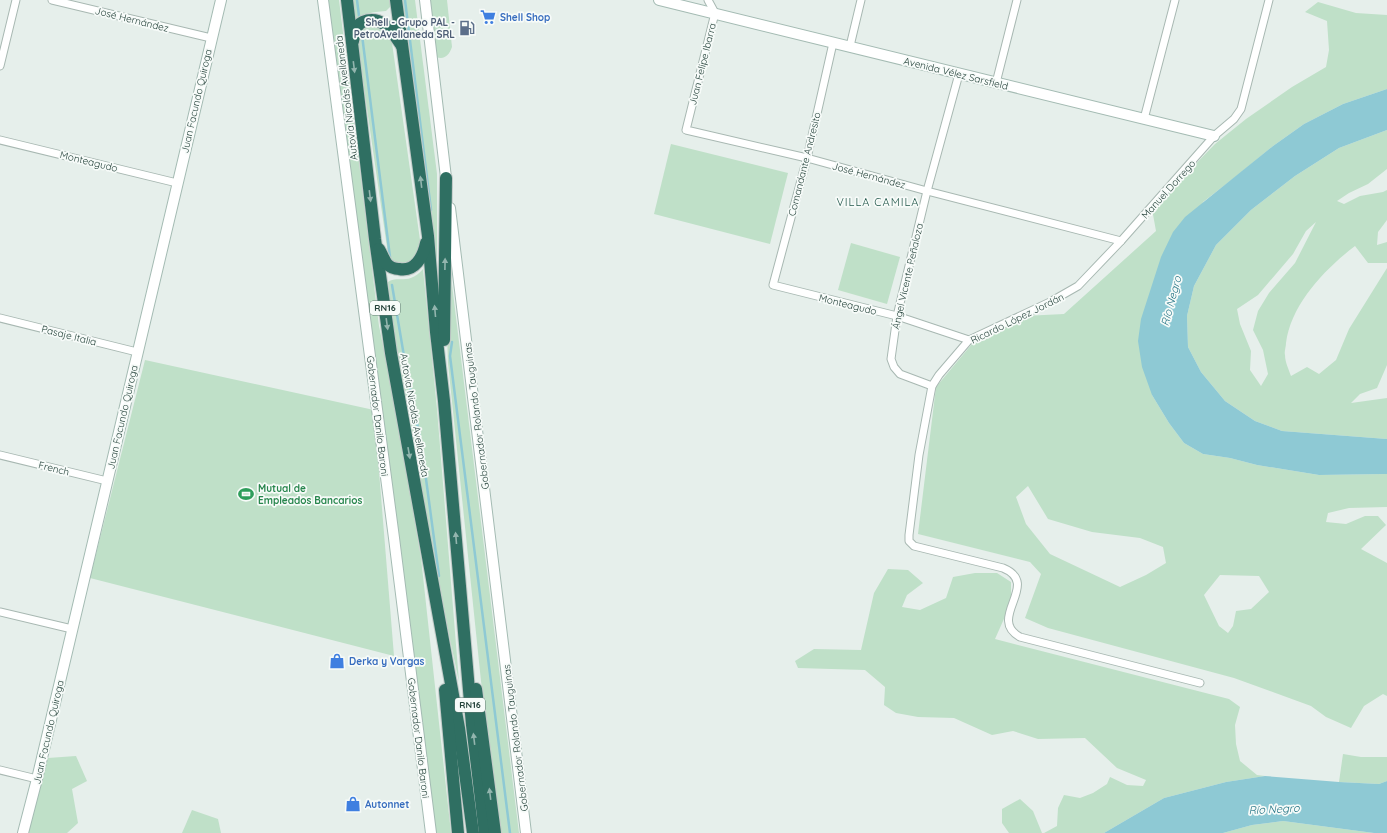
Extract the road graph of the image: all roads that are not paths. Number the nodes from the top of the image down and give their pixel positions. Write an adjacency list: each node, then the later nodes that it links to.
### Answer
1 (16, 0): 20 (street)
2 (52, 0): 15 (street, José Hernández)
3 (221, 0): 15 (street, Juan Facundo Quiroga)
4 (323, 0): 51 (street, Gobernador Danilo Baroni)
5 (347, 0): 19 (highway, Autovía Nicolás Avellaneda / RN16)
6 (396, 0): 18 (highway, RN16)
7 (425, 0): 28 (street, Gobernador Rolando Tauguinas)
8 (659, 0): 14 (street, Avenida Vélez Sarsfield)
9 (708, 0): 14 (street, Juan Felipe Ibarra)
10 (861, 0): 17 (street)
11 (1017, 0): 22 (street)
12 (1176, 0): 23 (street)
13 (1269, 0): 25 (street)
14 (715, 13): 16 (street, Avenida Vélez Sarsfield); 24 (street, Juan Felipe Ibarra)
15 (211, 38): 29 (street, Juan Facundo Quiroga)
16 (833, 42): 17 (street, Avenida Vélez Sarsfield); 27 (street, Comandante Andresito)
17 (850, 46): 21 (street, Avenida Vélez Sarsfield)
18 (403, 47): 19 (highway); 31 (highway, RN16, one-way to 18)
19 (352, 50): 32 (highway, Autovía Nicolás Avellaneda / RN16, one-way to 32)
20 (0, 66)
21 (959, 74): 22 (street, Avenida Vélez Sarsfield); 30 (street, Ángel Vicente Peñaloza)
22 (996, 83): 23 (street, Avenida Vélez Sarsfield)
23 (1144, 119): 25 (street, Avenida Vélez Sarsfield)
24 (686, 130): 27 (street, José Hernández)
25 (1214, 136): 33 (street, Manuel Dorrego)
26 (0, 140): 29 (street, Monteagudo)
27 (807, 158): 30 (street, José Hernández); 34 (street, Comandante Andresito)
28 (446, 178): 40 (highway, one-way to 28); 56 (street, Gobernador Rolando Tauguinas)
29 (177, 182): 38 (street, Juan Facundo Quiroga)
30 (927, 191): 33 (street, José Hernández); 35 (street, Ángel Vicente Peñaloza)
31 (428, 236): 32 (highway); 40 (highway, RN16, one-way to 31)
32 (375, 239): 45 (highway, Autovía Nicolás Avellaneda / RN16, one-way to 45)
33 (1122, 240): 37 (street, Ricardo López Jordán)
34 (773, 285): 35 (street, Monteagudo)
35 (897, 316): 37 (street, Monteagudo); 39 (street, Ángel Vicente Peñaloza)
36 (0, 318): 38 (street, Pasaje Italia)
37 (969, 340): 39 (street, Ricardo López Jordán)
38 (138, 352): 42 (street, Juan Facundo Quiroga)
39 (932, 386): 47 (street, Ricardo López Jordán)
40 (444, 401): 43 (highway, RN16, one-way to 40)
41 (0, 455): 42 (street, French)
42 (107, 480): 46 (street, Juan Facundo Quiroga)
43 (459, 577): 54 (highway, RN16, one-way to 43); 55 (highway, one-way to 43)
44 (0, 612): 46 (street)
45 (437, 613): 52 (highway); 53 (highway, Autovía Nicolás Avellaneda / RN16)
46 (72, 629): 49 (street, Juan Facundo Quiroga)
47 (1200, 683)
48 (0, 770): 49 (street)
49 (37, 779): 50 (street, Juan Facundo Quiroga)
50 (23, 833)
51 (430, 833)
52 (458, 833)
53 (473, 833)
54 (485, 833)
55 (495, 833)
56 (526, 833)

